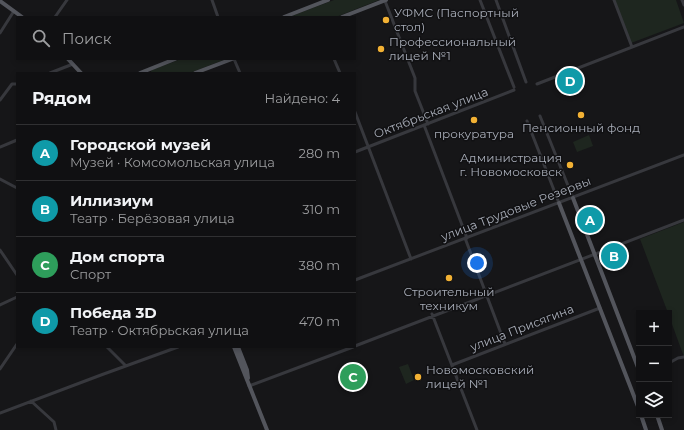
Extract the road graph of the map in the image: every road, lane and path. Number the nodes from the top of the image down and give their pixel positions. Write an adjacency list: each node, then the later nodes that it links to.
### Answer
1 (66, 0): 13 (street)
2 (212, 0): 14 (street)
3 (328, 0): 15 (main road)
4 (386, 0): 16 (main road); 41 (street)
5 (480, 0): 41 (street, Октябрьская улица)
6 (496, 0): 34 (street)
7 (614, 0): 19 (street)
8 (682, 0): 10 (street)
9 (0, 1): 11 (main road)
10 (684, 4)
11 (14, 11): 12 (main road); 18 (street)
12 (21, 16)
13 (56, 16)
14 (218, 16)
15 (287, 16)
16 (345, 16)
17 (684, 27): 19 (street)
18 (0, 33)
19 (632, 47): 36 (street)
20 (69, 60): 25 (main road)
21 (172, 60): 26 (main road)
22 (230, 60): 31 (main road)
23 (234, 60): 32 (street)
24 (334, 60): 33 (street)
25 (73, 64): 27 (street); 28 (main road)
26 (152, 68): 29 (main road); 30 (main road)
27 (53, 72)
28 (81, 72)
29 (142, 72)
30 (149, 72)
31 (198, 72)
32 (240, 72)
33 (340, 72)
34 (526, 82)
35 (16, 84): 37 (street)
36 (537, 84)
37 (0, 100)
38 (356, 114): 44 (street)
39 (540, 116): 49 (street)
40 (527, 121): 50 (street)
41 (426, 124): 44 (street, Октябрьская улица); 52 (street)
42 (16, 140): 43 (street)
43 (0, 147)
44 (369, 147): 45 (street, Октябрьская улица); 55 (street)
45 (356, 152)
46 (684, 155): 49 (street, улица Трудовые Резервы)
47 (0, 179): 48 (street)
48 (16, 187)
49 (572, 198): 50 (street, улица Трудовые Резервы); 54 (main road)
50 (558, 203): 52 (street, улица Трудовые Резервы); 56 (main road)
51 (684, 220): 54 (street)
52 (466, 238): 55 (street, улица Трудовые Резервы); 60 (street)
53 (0, 250): 57 (street)
54 (594, 255): 56 (street); 74 (main road)
55 (411, 259): 58 (street, улица Трудовые Резервы)
56 (580, 260): 60 (street); 62 (main road)
57 (16, 274)
58 (356, 280)
59 (16, 297): 61 (street)
60 (487, 297): 63 (street); 64 (street)
61 (0, 305)
62 (600, 308): 64 (street, улица Присягина); 80 (main road)
63 (433, 316): 66 (street); 75 (street)
64 (505, 344): 75 (street, улица Присягина)
65 (16, 345): 77 (street)
66 (356, 346)
67 (108, 348): 76 (street)
68 (175, 348): 76 (street)
69 (234, 348): 78 (main road)
70 (238, 348): 78 (main road)
71 (345, 348): 78 (street)
72 (684, 357): 73 (street)
73 (672, 361)
74 (636, 362)
75 (452, 365): 86 (street)
76 (126, 366): 79 (street)
77 (0, 369)
78 (250, 386): 85 (main road)
79 (31, 401): 81 (street); 84 (street)
80 (636, 402)
81 (0, 413)
82 (644, 418): 87 (main road)
83 (658, 418): 88 (main road)
84 (56, 430)
85 (267, 430)
86 (477, 430)
87 (646, 430)
88 (662, 430)

